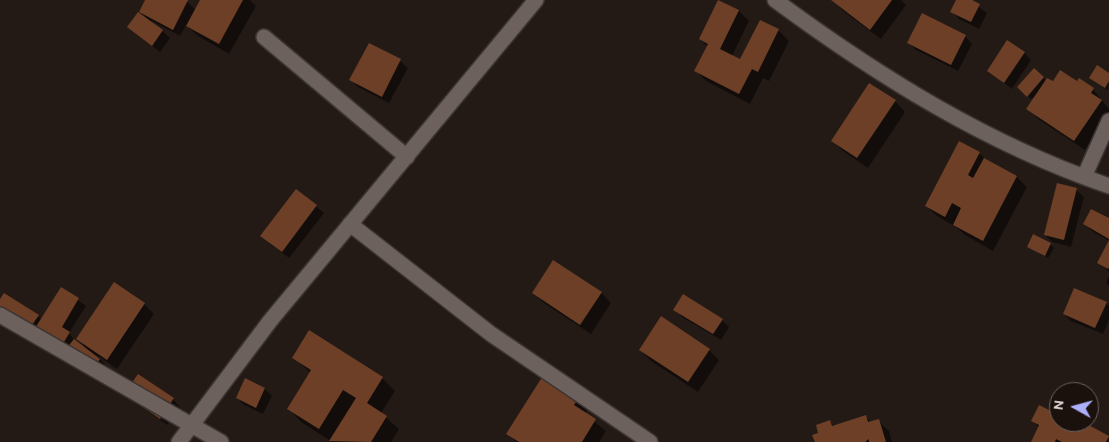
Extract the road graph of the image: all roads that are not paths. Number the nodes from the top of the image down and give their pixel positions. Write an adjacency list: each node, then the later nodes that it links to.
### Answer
1 (536, 0): 5 (street)
2 (775, 0): 6 (street)
3 (264, 37): 5 (street)
4 (1109, 121): 6 (street)
5 (407, 157): 8 (street)
6 (1084, 177): 7 (street)
7 (1109, 186)
8 (350, 224): 10 (street); 13 (street)
9 (0, 315): 10 (street)
10 (191, 424): 11 (street); 12 (street)
11 (179, 442)
12 (221, 442)
13 (650, 442)

